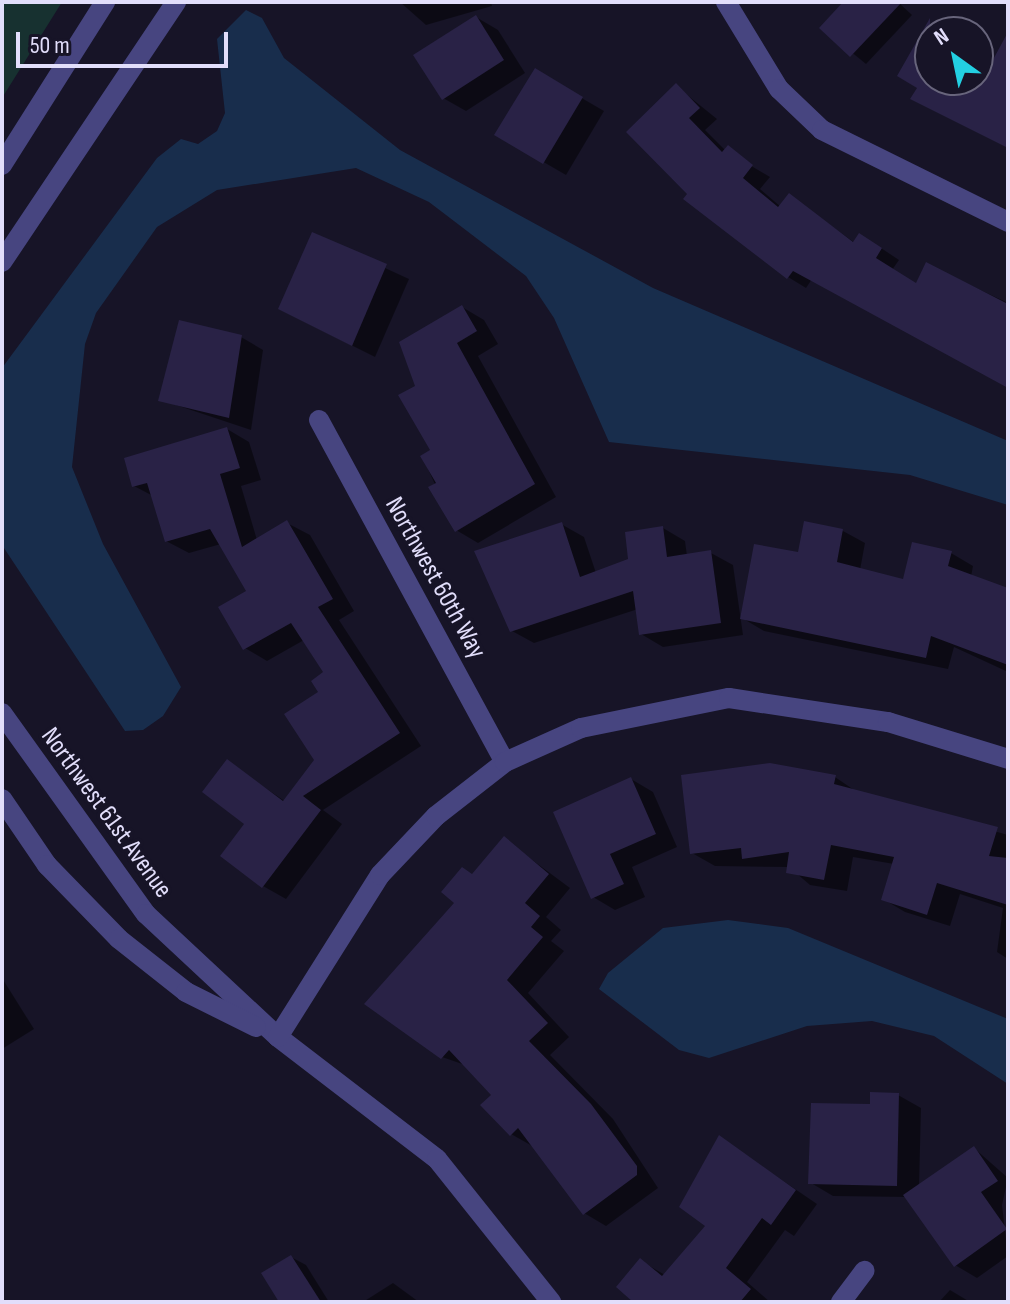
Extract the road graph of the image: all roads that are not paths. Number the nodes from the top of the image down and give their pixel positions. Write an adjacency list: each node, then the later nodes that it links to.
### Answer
1 (105, 2): 4 (street)
2 (176, 2): 6 (street)
3 (726, 2): 5 (street)
4 (2, 165)
5 (1008, 222)
6 (2, 262)
7 (319, 420): 10 (street, Northwest 60th Way)
8 (2, 713): 12 (street, Northwest 61st Avenue)
9 (1008, 759): 10 (street)
10 (505, 762): 12 (street)
11 (2, 799): 12 (street, Northwest 61st Avenue)
12 (278, 1037): 14 (street, Northwest 61st Avenue)
13 (864, 1271): 15 (street)
14 (551, 1302)
15 (841, 1302)

